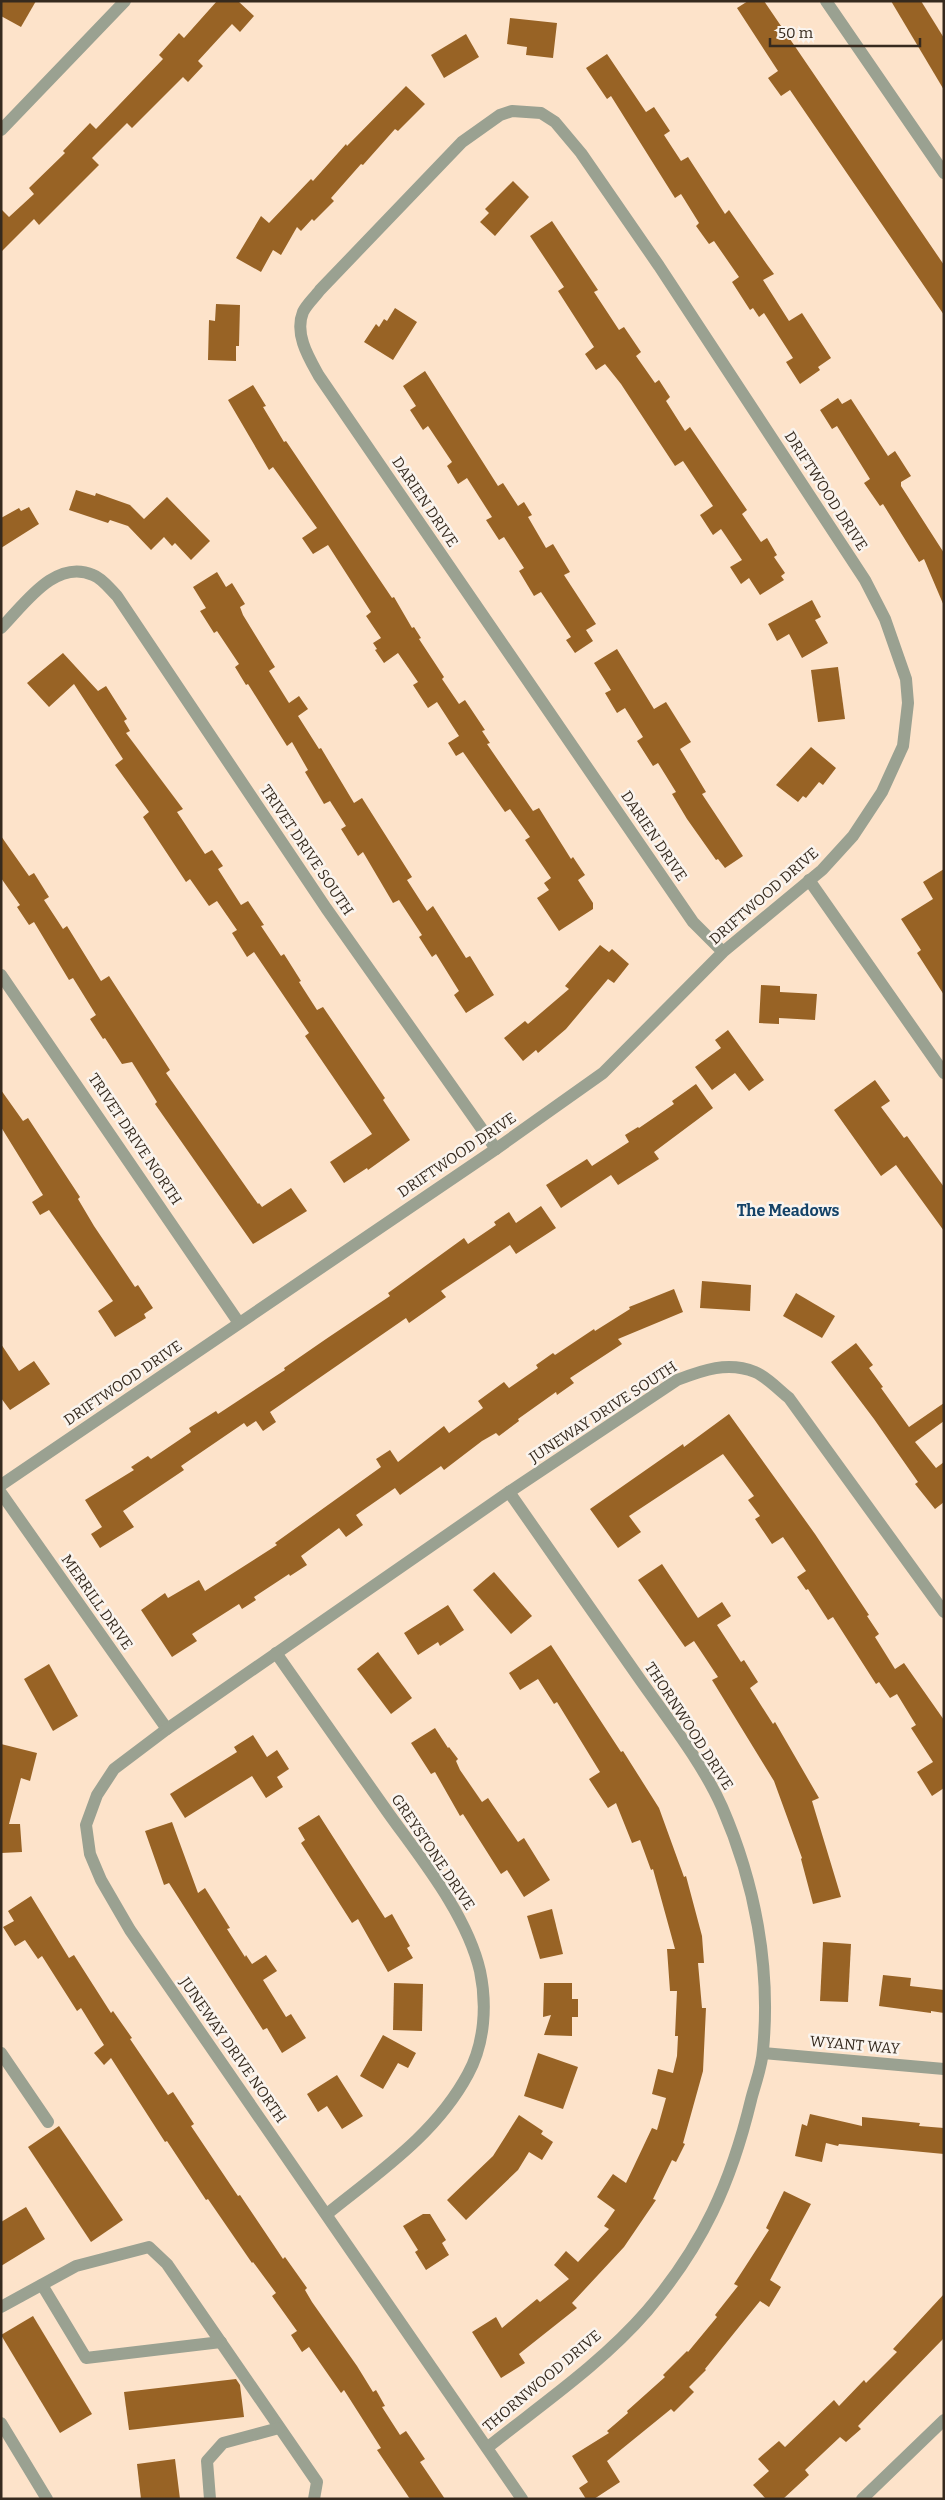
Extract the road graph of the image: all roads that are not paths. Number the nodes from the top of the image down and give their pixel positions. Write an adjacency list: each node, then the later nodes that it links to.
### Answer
1 (125, 1): 4 (street)
2 (826, 1): 5 (street)
3 (528, 111): 7 (street, DRIFTWOOD DRIVE); 8 (street, DARIEN DRIVE)
4 (1, 130)
5 (944, 173)
6 (1, 628): 11 (street, TRIVET DRIVE SOUTH)
7 (809, 880): 8 (street, DRIFTWOOD DRIVE); 10 (street)
8 (723, 952): 11 (street, DRIFTWOOD DRIVE)
9 (1, 975): 12 (street, TRIVET DRIVE NORTH)
10 (944, 1074)
11 (496, 1149): 12 (street, DRIFTWOOD DRIVE)
12 (240, 1323): 13 (street, DRIFTWOOD DRIVE)
13 (1, 1485)
14 (509, 1492): 16 (street, JUNEWAY DRIVE SOUTH); 17 (street, JUNEWAY DRIVE SOUTH); 20 (street, THORNWOOD DRIVE)
15 (1, 1493): 18 (street, MERRILL DRIVE)
16 (944, 1612)
17 (276, 1653): 18 (street, JUNEWAY DRIVE NORTH); 23 (street, GREYSTONE DRIVE)
18 (167, 1729): 23 (street, JUNEWAY DRIVE NORTH)
19 (1, 2053): 22 (street)
20 (763, 2053): 21 (street, WYANT WAY); 30 (street, THORNWOOD DRIVE)
21 (944, 2069)
22 (48, 2122)
23 (327, 2214): 30 (street, JUNEWAY DRIVE NORTH)
24 (42, 2285): 25 (street); 26 (street); 26 (street)
25 (1, 2308)
26 (221, 2342): 29 (street)
27 (944, 2420): 35 (street)
28 (1, 2423): 31 (street)
29 (280, 2428): 32 (street); 33 (street)
30 (488, 2447): 34 (street, JUNEWAY DRIVE NORTH)
31 (47, 2499)
32 (210, 2499)
33 (314, 2499)
34 (522, 2499)
35 (862, 2499)

